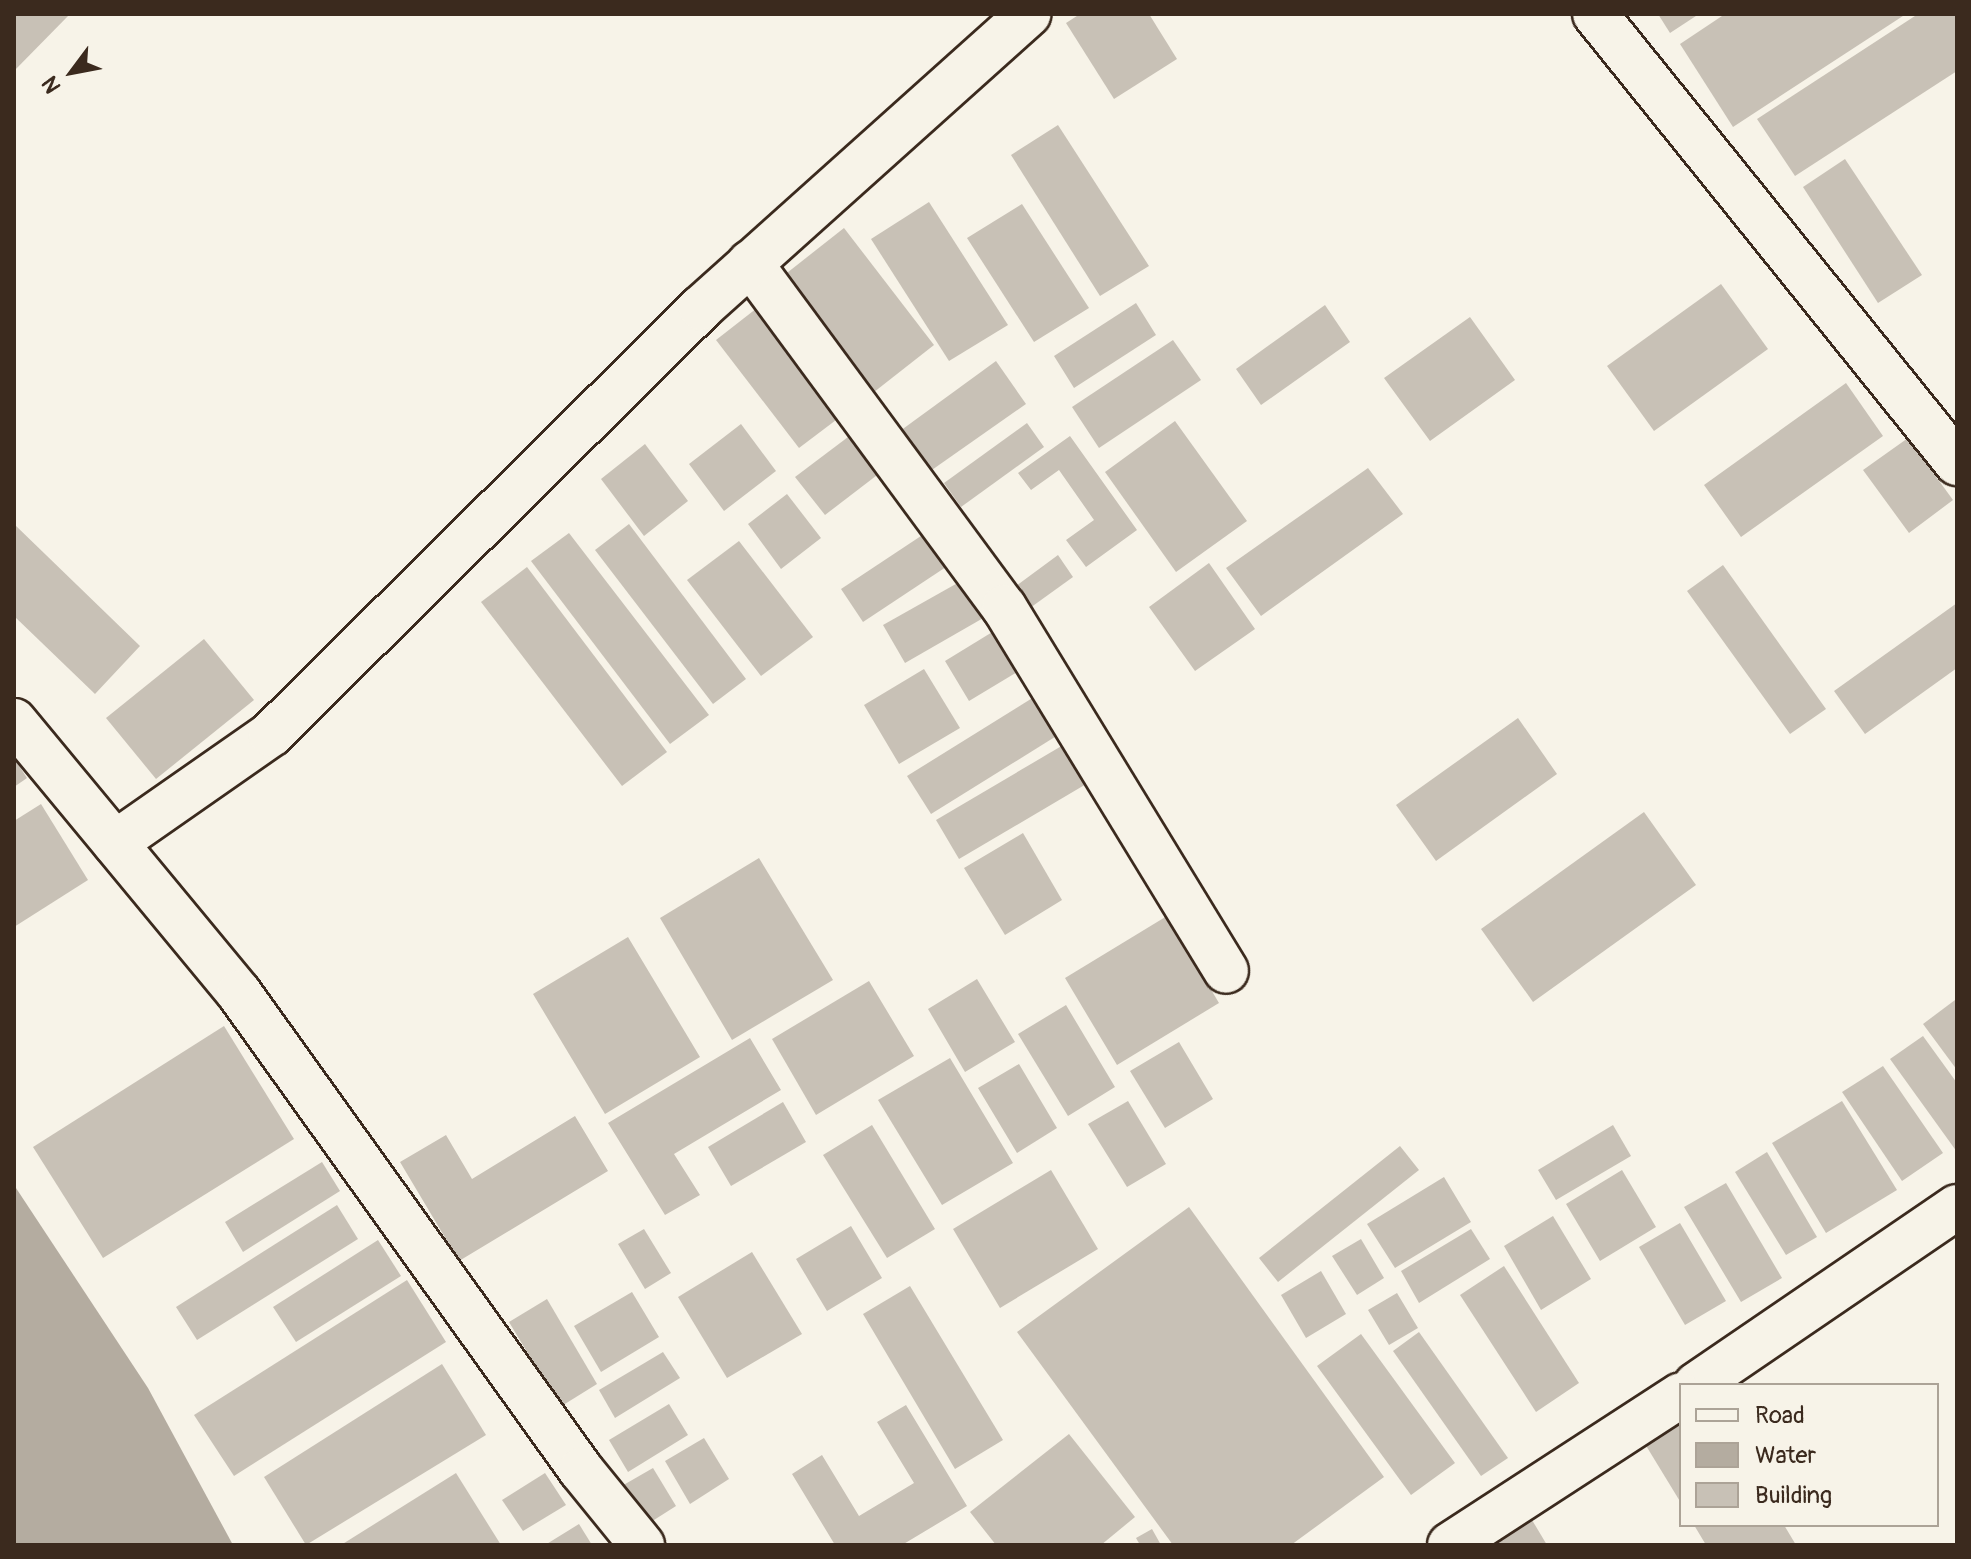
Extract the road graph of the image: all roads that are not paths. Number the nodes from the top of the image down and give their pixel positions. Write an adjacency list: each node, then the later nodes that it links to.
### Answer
1 (1029, 14): 3 (street)
2 (1595, 14): 4 (street)
3 (750, 263): 6 (street); 7 (street)
4 (1957, 463)
5 (14, 721): 6 (street)
6 (115, 843): 11 (street)
7 (1226, 971)
8 (1957, 1207): 9 (street)
9 (1699, 1383)
10 (1679, 1396): 12 (street)
11 (642, 1545)
12 (1450, 1545)

